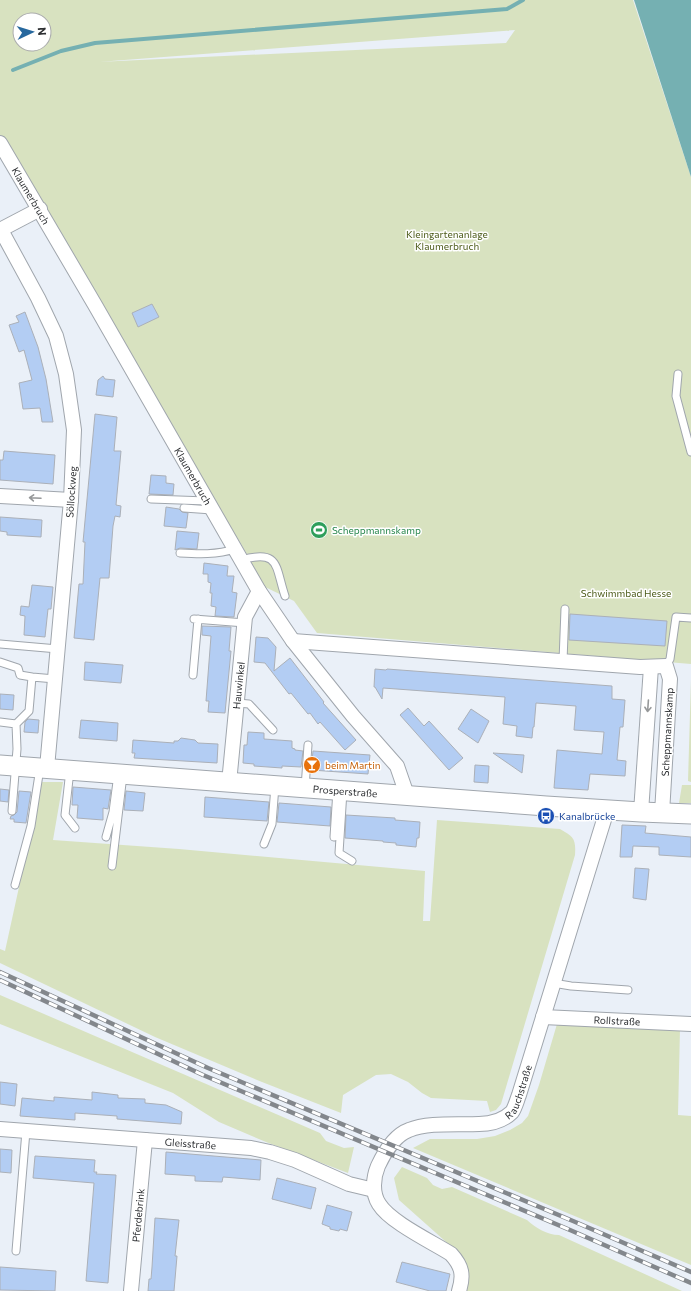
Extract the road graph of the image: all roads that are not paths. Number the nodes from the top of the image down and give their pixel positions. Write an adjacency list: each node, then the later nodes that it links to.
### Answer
1 (0, 143): 2 (street, Klaumerbruch)
2 (40, 209): 3 (street, Söllockweg); 9 (street, Klaumerbruch)
3 (0, 230): 8 (street, Söllockweg)
4 (678, 374): 5 (lane)
5 (691, 452)
6 (0, 496): 8 (street, one-way to 6)
7 (151, 499): 9 (lane)
8 (71, 500): 20 (street, Söllockweg)
9 (210, 506): 10 (lane); 12 (street, Klaumerbruch)
10 (184, 508)
11 (180, 553): 12 (lane)
12 (238, 554): 13 (street, Klaumerbruch); 14 (lane)
13 (259, 591): 17 (street, Hauwinkel); 18 (street, Klaumerbruch)
14 (285, 596)
15 (565, 609): 21 (lane)
16 (691, 618): 23 (lane)
17 (245, 623): 25 (lane); 28 (street, Hauwinkel)
18 (293, 642): 21 (street); 41 (street, Klaumerbruch)
19 (0, 644): 20 (lane)
20 (58, 649): 27 (street, Söllockweg)
21 (563, 661): 24 (street)
22 (0, 662): 26 (lane)
23 (666, 666): 24 (street); 45 (street, Scheppmannskamp)
24 (651, 667): 44 (street, Scheppmannskamp, one-way to 44)
25 (193, 675)
26 (32, 677): 27 (lane); 30 (lane)
27 (55, 679): 34 (street, Söllockweg)
28 (237, 703): 31 (lane); 37 (street, Hauwinkel)
29 (0, 722): 30 (lane)
30 (16, 724): 33 (lane)
31 (273, 730)
32 (308, 745): 39 (lane)
33 (8, 766): 34 (main road, Prosperstraße); 43 (lane)
34 (43, 768): 35 (main road, Prosperstraße); 53 (lane)
35 (70, 770): 36 (main road, Prosperstraße); 47 (lane)
36 (121, 774): 37 (main road, Prosperstraße); 48 (lane); 52 (lane)
37 (229, 783): 38 (main road, Prosperstraße)
38 (275, 786): 39 (main road, Prosperstraße); 50 (lane)
39 (305, 788): 40 (main road, Prosperstraße)
40 (340, 790): 41 (main road, Prosperstraße); 49 (lane); 51 (lane)
41 (407, 795): 42 (main road, Prosperstraße)
42 (607, 810): 44 (main road, Prosperstraße); 54 (street, Rauchstraße)
43 (12, 811)
44 (641, 812): 45 (main road, Prosperstraße)
45 (662, 813): 46 (main road, Prosperstraße)
46 (691, 814)
47 (75, 828)
48 (106, 837)
49 (334, 837)
50 (264, 844)
51 (352, 861)
52 (112, 866)
53 (15, 885)
54 (553, 983): 55 (lane); 56 (street, Rauchstraße)
55 (628, 990)
56 (543, 1017): 57 (street, Rollstraße); 61 (street, Rauchstraße)
57 (691, 1024)
58 (0, 1129): 59 (street, Gleisstraße)
59 (26, 1131): 60 (street, Gleisstraße); 62 (lane)
60 (145, 1140): 61 (street, Gleisstraße); 63 (street, Pferdebrink)
61 (374, 1190): 64 (street)
62 (16, 1251)
63 (131, 1291)
64 (460, 1291)

